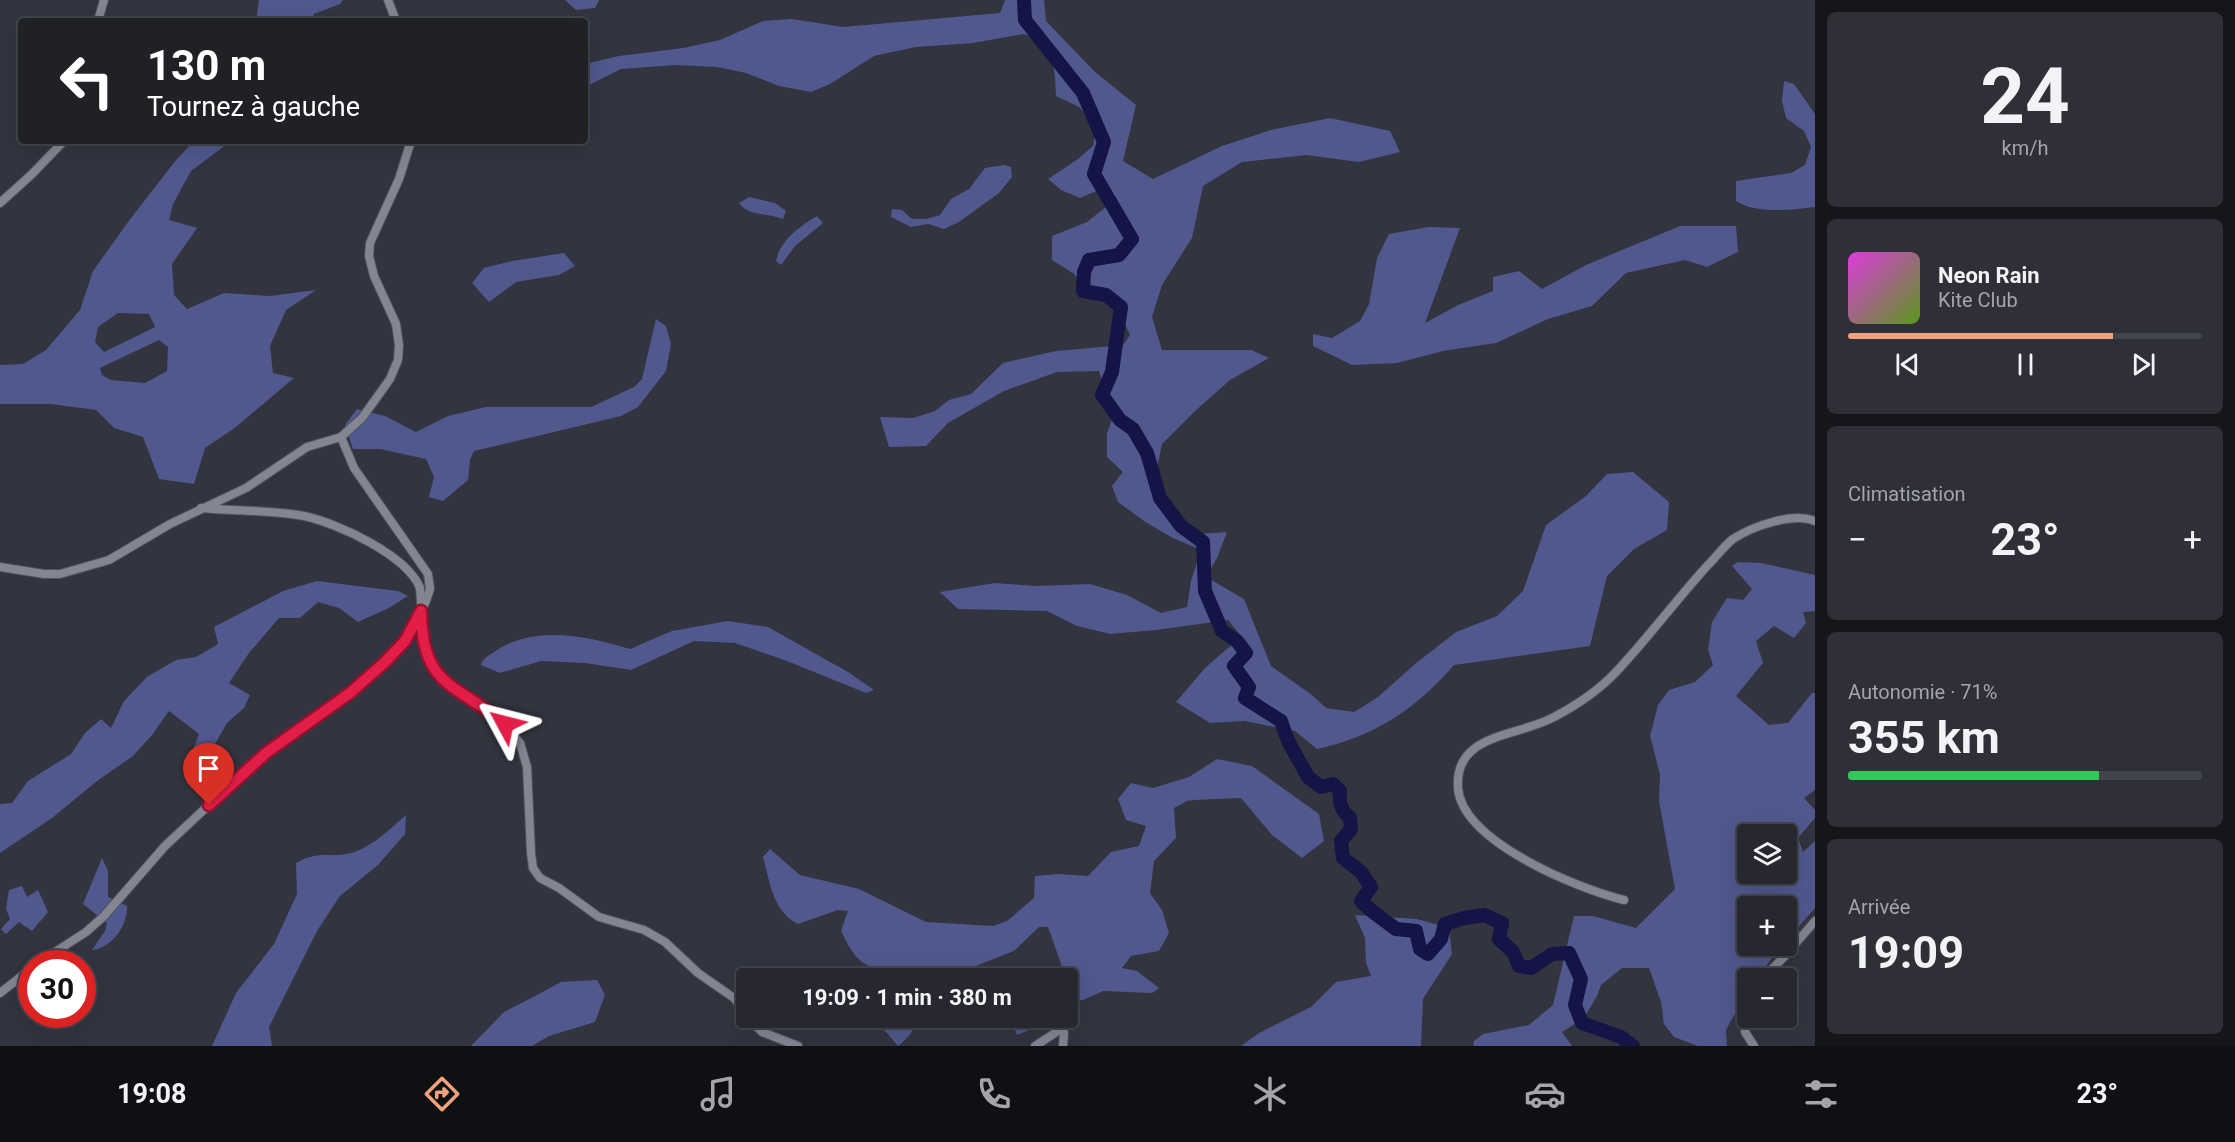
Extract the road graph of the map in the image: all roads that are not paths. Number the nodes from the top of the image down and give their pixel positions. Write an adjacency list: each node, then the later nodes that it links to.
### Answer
1 (104, 0): 3 (street)
2 (388, 0): 4 (street)
3 (99, 18)
4 (395, 18)
5 (61, 144): 7 (street)
6 (410, 144): 8 (street)
7 (0, 203)
8 (341, 437): 9 (street); 12 (street)
9 (201, 508): 11 (street); 12 (street)
10 (1815, 521): 13 (street)
11 (0, 567)
12 (421, 611): 15 (street); 19 (street)
13 (1624, 900)
14 (1815, 921): 16 (street)
15 (58, 950)
16 (1773, 968)
17 (18, 979): 18 (street)
18 (0, 993)
19 (736, 1001)
20 (758, 1028): 22 (street)
21 (1745, 1028): 25 (street)
22 (798, 1046)
23 (1035, 1046): 24 (street)
24 (1063, 1046)
25 (1754, 1046)

